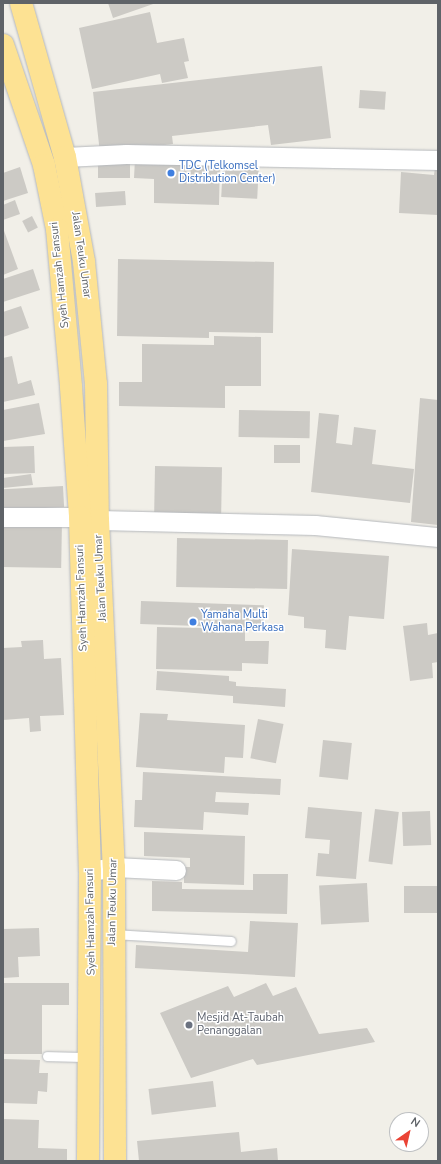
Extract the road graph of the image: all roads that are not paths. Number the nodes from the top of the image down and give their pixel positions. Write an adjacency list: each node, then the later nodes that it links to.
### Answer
1 (21, 3): 3 (highway, Jalan Teuku Umar)
2 (3, 45): 6 (highway, Syeh Hamzah Fansuri)
3 (66, 157): 4 (street); 6 (highway, Jalan Teuku Umar)
4 (438, 160)
5 (3, 516): 6 (street)
6 (89, 519): 7 (street); 8 (highway, Jalan Teuku Umar); 10 (highway, Syeh Hamzah Fansuri)
7 (438, 537)
8 (114, 867): 9 (street); 10 (street); 11 (highway, Jalan Teuku Umar)
9 (176, 870)
10 (90, 871): 14 (highway, Syeh Hamzah Fansuri)
11 (112, 934): 12 (lane); 16 (highway, Jalan Teuku Umar)
12 (231, 941)
13 (47, 1056): 14 (lane)
14 (89, 1057): 15 (highway, Syeh Hamzah Fansuri)
15 (88, 1161)
16 (115, 1161)

